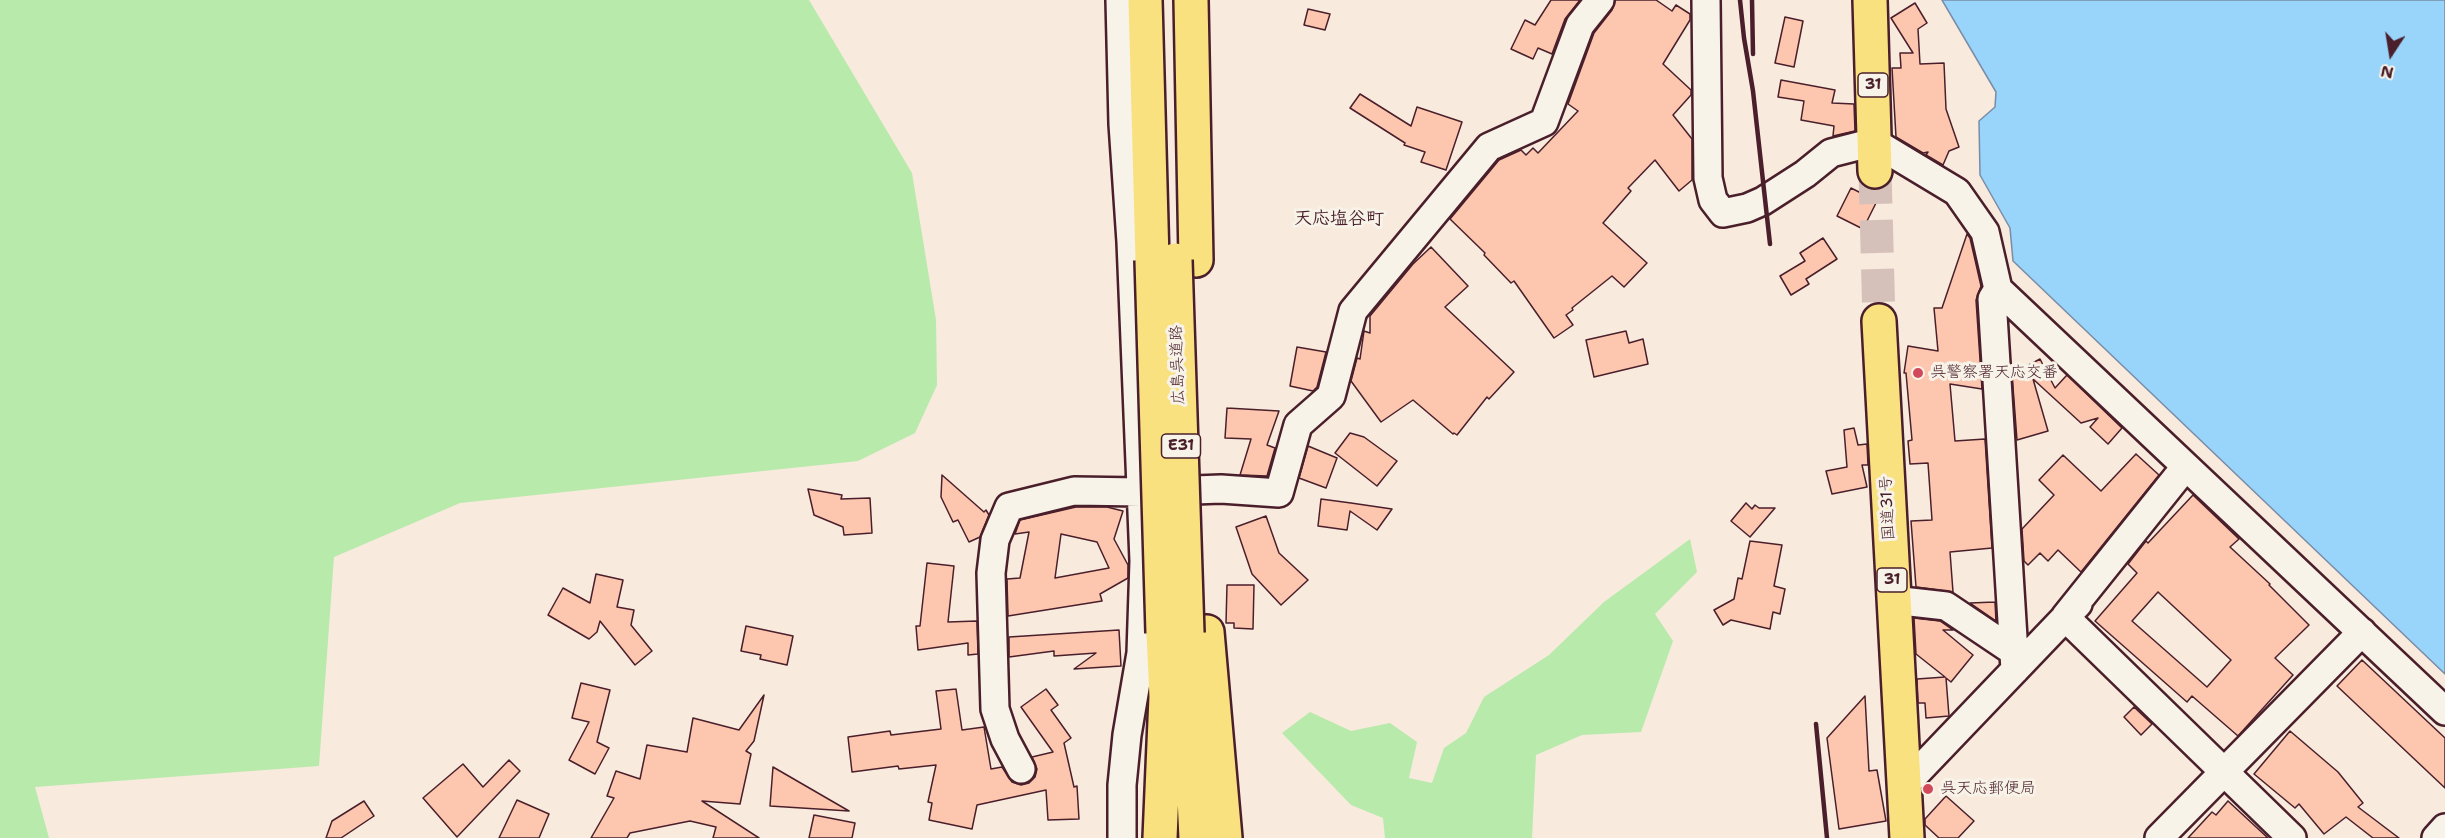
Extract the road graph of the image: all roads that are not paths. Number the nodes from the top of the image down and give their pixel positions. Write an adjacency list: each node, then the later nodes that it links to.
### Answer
1 (1120, 0): 13 (street)
2 (1145, 0): 9 (highway)
3 (1168, 0): 9 (highway)
4 (1191, 0): 9 (highway)
5 (1600, 0): 13 (street)
6 (1706, 0): 8 (street)
7 (1870, 0): 8 (highway, 31)
8 (1875, 156): 10 (street)
9 (1174, 260): 17 (highway, bridge); 17 (highway)
10 (1998, 288): 12 (street); 18 (street)
11 (1879, 321): 14 (highway, 国道31号 / 31)
12 (2191, 475): 15 (street); 16 (street)
13 (1141, 492): 20 (street); 25 (street)
14 (1893, 600): 18 (street); 22 (highway, 国道31号 / 31)
15 (2065, 617): 18 (street); 21 (street)
16 (2362, 632): 19 (street); 21 (street)
17 (1186, 633): 26 (highway); 27 (highway); 28 (highway)
18 (2014, 661): 22 (street)
19 (2445, 711)
20 (1021, 769)
21 (2224, 771): 29 (street); 30 (street)
22 (1903, 787): 24 (highway, 国道31号 / 31)
23 (2445, 828): 31 (street)
24 (1909, 836)
25 (1122, 838)
26 (1160, 838)
27 (1196, 838)
28 (1226, 838)
29 (2159, 838)
30 (2292, 838)
31 (2436, 838)

